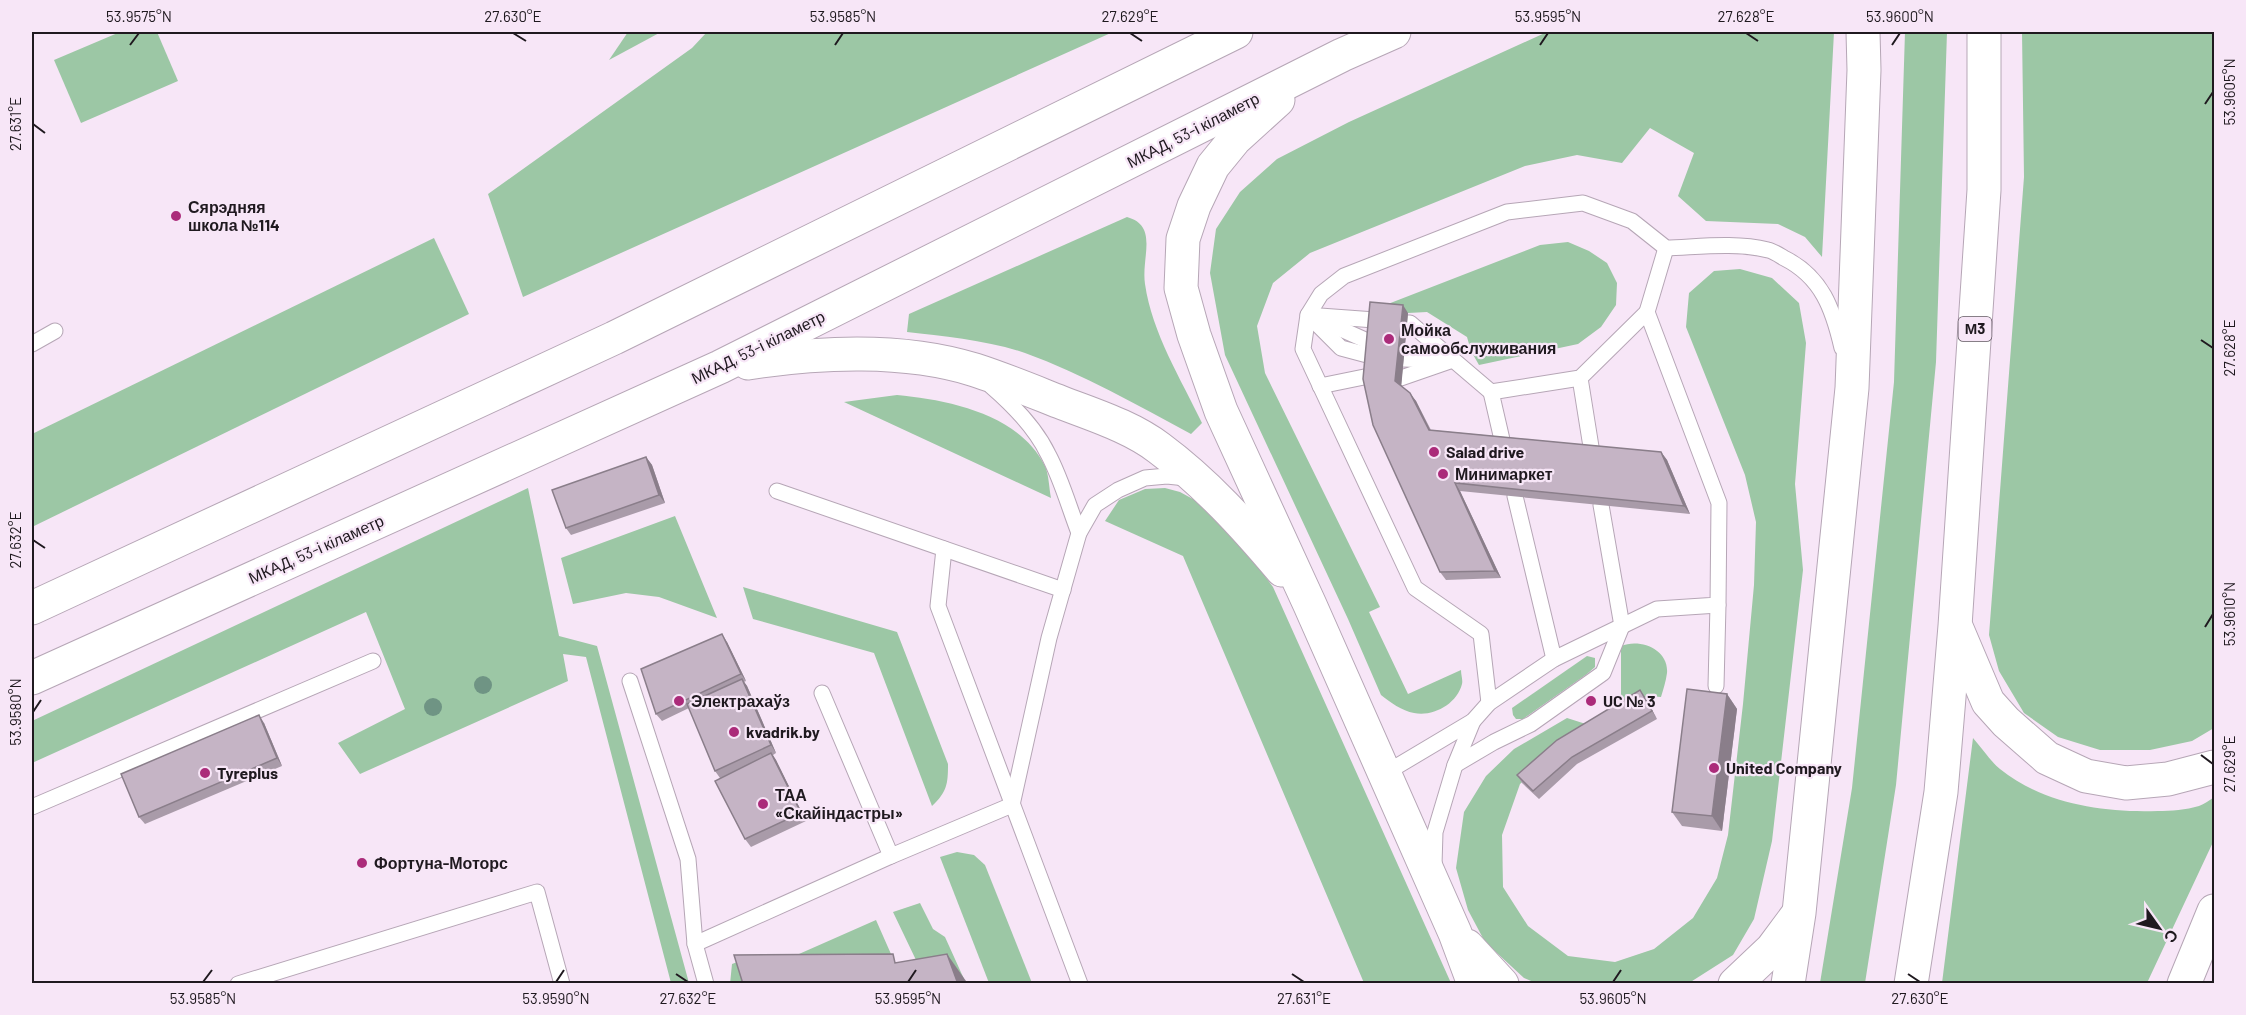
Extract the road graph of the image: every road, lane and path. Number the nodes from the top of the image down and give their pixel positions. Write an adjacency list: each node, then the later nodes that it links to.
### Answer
1 (1236, 32): 35 (highway)
2 (1394, 32): 5 (highway, МКАД, 53-і кіламетр)
3 (1863, 32): 22 (highway)
4 (1984, 32): 37 (highway, М3)
5 (1342, 55): 16 (highway, МКАД, 53-і кіламетр); 33 (highway)
6 (1666, 248): 7 (lane); 8 (lane); 22 (lane)
7 (1647, 312): 20 (lane); 34 (lane)
8 (1308, 315): 9 (lane); 13 (lane); 21 (lane)
9 (1374, 320)
10 (1407, 323): 15 (lane)
11 (55, 332): 12 (lane)
12 (32, 344)
13 (1371, 350)
14 (1403, 353): 15 (lane)
15 (1453, 360): 19 (lane); 23 (lane)
16 (720, 367): 17 (highway); 40 (highway, МКАД, 53-і кіламетр)
17 (974, 370): 26 (highway); 30 (lane)
18 (1369, 376): 21 (lane)
19 (1401, 378)
20 (1580, 378): 23 (lane); 25 (lane)
21 (1320, 386): 44 (lane)
22 (1852, 388): 54 (highway)
23 (1491, 392): 24 (lane)
24 (1503, 444)
25 (1593, 453)
26 (1196, 480): 30 (lane); 33 (highway)
27 (777, 491): 31 (lane)
28 (1515, 496): 38 (lane)
29 (1601, 505): 36 (lane)
30 (1079, 533): 32 (lane)
31 (944, 549): 32 (lane); 49 (lane)
32 (1063, 590): 49 (lane)
33 (1310, 605): 48 (highway)
34 (1718, 605): 36 (lane); 42 (lane)
35 (32, 608)
36 (1622, 626): 38 (lane); 46 (lane)
37 (1955, 626): 47 (highway); 65 (highway, М3)
38 (1554, 659): 44 (lane)
39 (373, 661): 50 (lane)
40 (32, 678)
41 (630, 681): 56 (lane)
42 (1716, 686)
43 (822, 693): 51 (lane)
44 (1489, 703): 45 (lane)
45 (1473, 721): 46 (lane); 48 (lane)
46 (1455, 765): 52 (lane)
47 (2214, 767)
48 (1384, 774): 52 (highway)
49 (1012, 805): 51 (lane); 60 (lane)
50 (32, 807)
51 (891, 856): 56 (lane)
52 (1434, 886): 55 (highway)
53 (2214, 911): 66 (highway)
54 (1799, 913): 63 (highway); 64 (highway)
55 (1455, 933): 61 (highway); 62 (highway)
56 (695, 944): 59 (lane)
57 (238, 984): 58 (lane)
58 (562, 984)
59 (706, 984)
60 (1080, 984)
61 (1474, 984)
62 (1502, 984)
63 (1736, 984)
64 (1788, 984)
65 (1911, 984)
66 (2184, 984)

